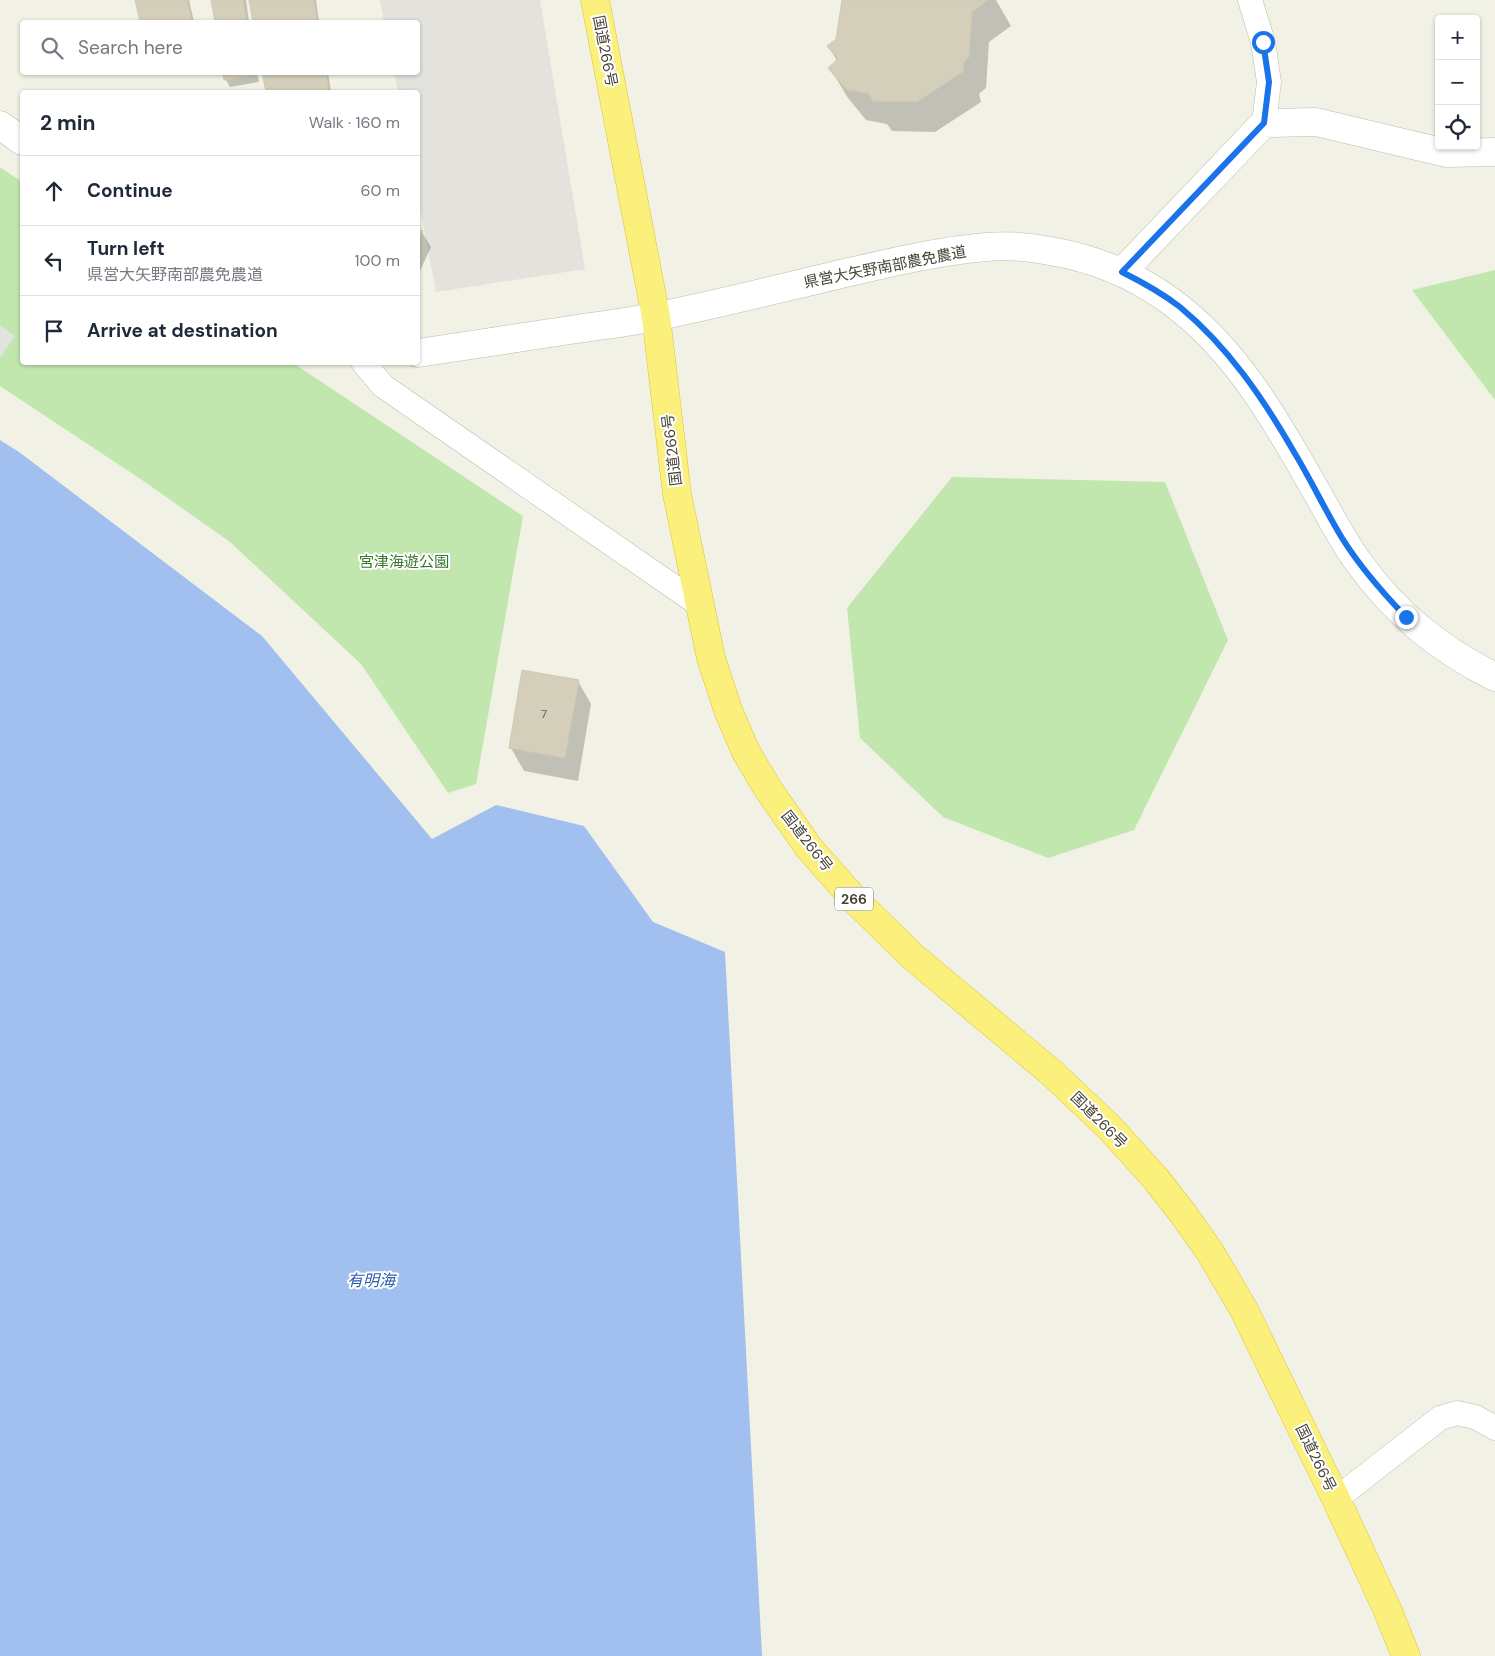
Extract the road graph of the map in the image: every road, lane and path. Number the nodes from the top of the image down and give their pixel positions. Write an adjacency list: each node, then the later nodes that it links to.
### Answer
1 (595, 0): 8 (highway, 国道266号 / 266)
2 (1250, 0): 3 (street)
3 (1264, 123): 6 (street); 7 (street)
4 (0, 125): 5 (street)
5 (20, 140)
6 (1495, 152)
7 (1122, 272): 8 (street, 県営大矢野南部農免農道); 12 (street, 県営大矢野南部農免農道)
8 (656, 317): 9 (street, 県営大矢野南部農免農道); 11 (highway, 国道266号 / 266)
9 (420, 352)
10 (366, 365): 11 (street)
11 (700, 605): 14 (highway, 国道266号 / 266)
12 (1495, 678)
13 (1495, 1428): 14 (street)
14 (1336, 1499): 15 (highway, 国道266号 / 266)
15 (1406, 1656)

